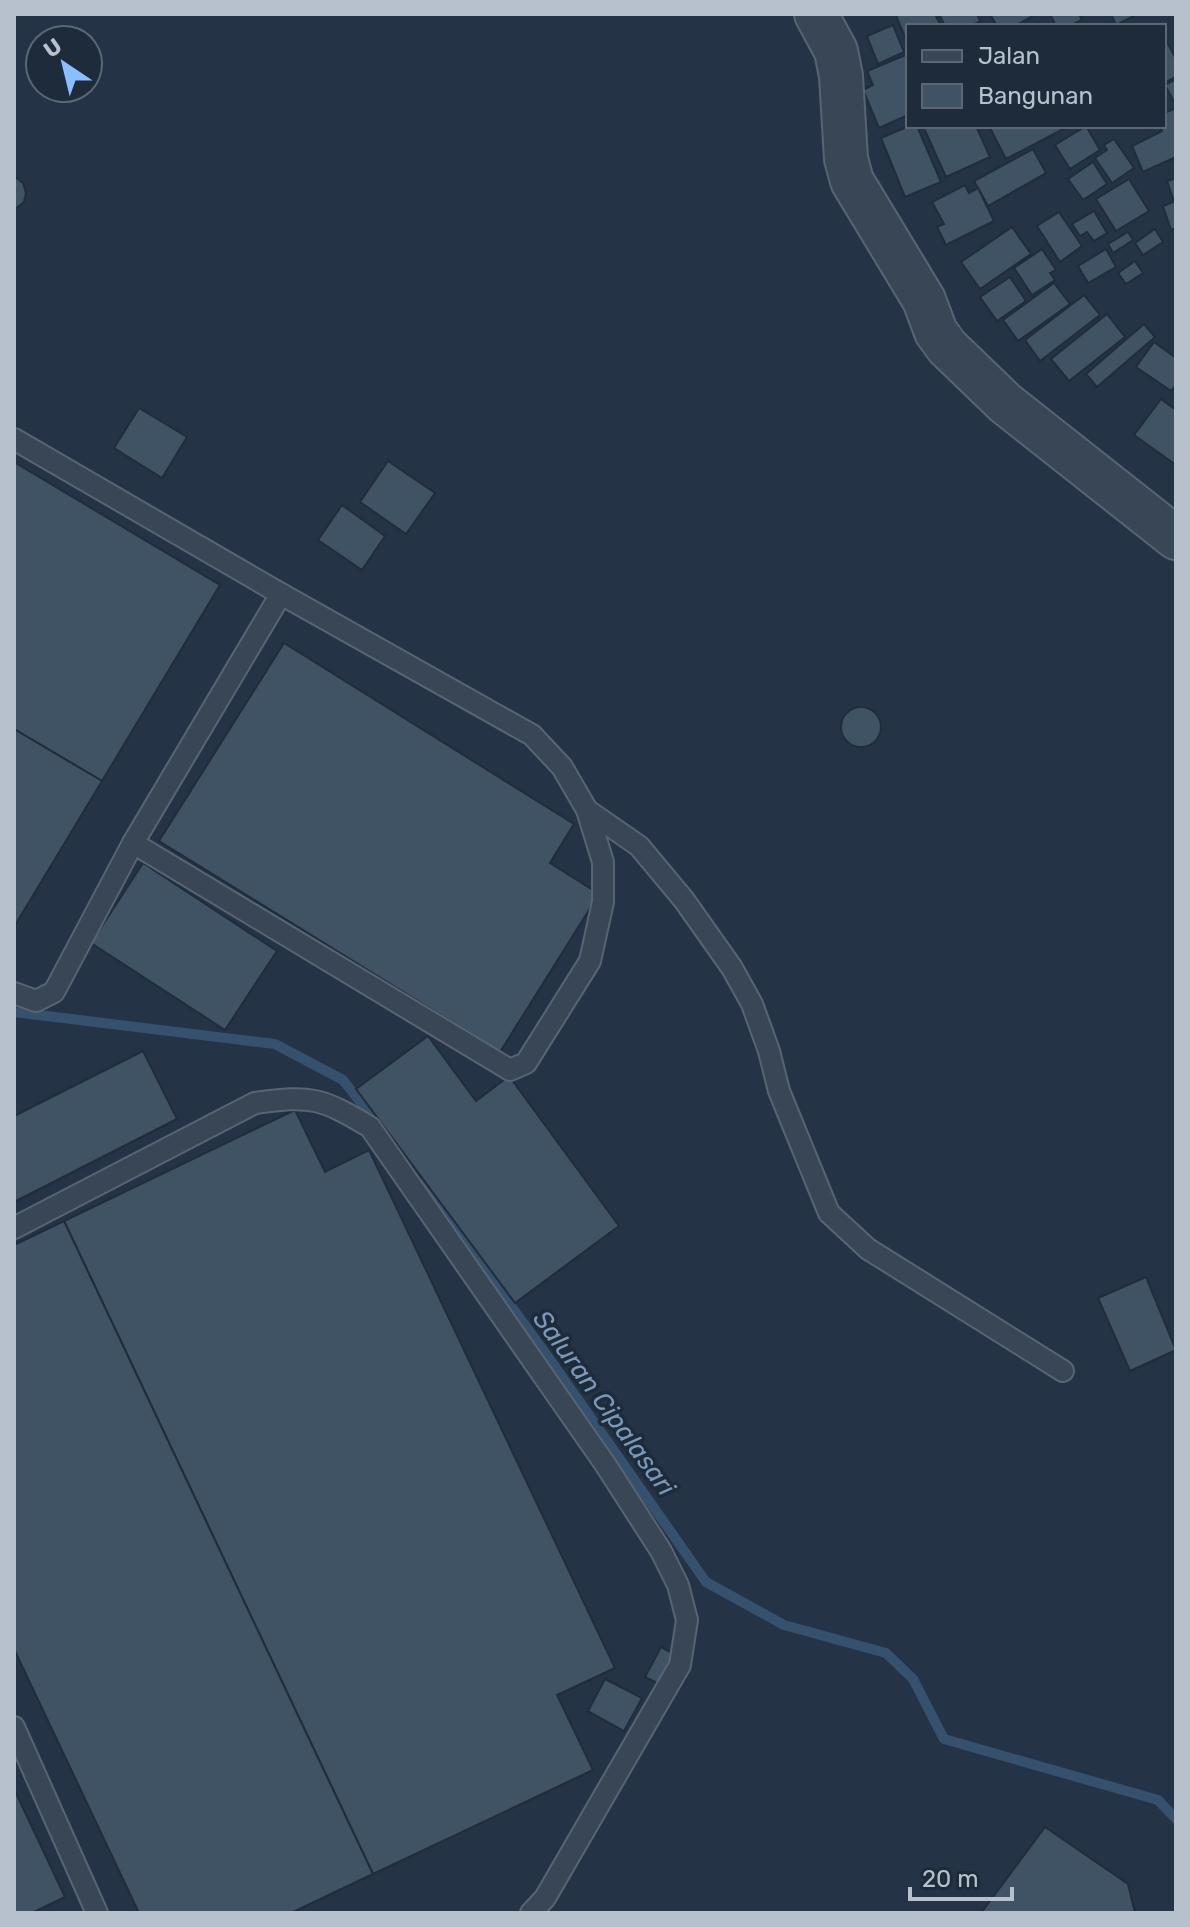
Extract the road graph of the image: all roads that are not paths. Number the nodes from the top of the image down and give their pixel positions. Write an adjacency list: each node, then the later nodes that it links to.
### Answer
1 (816, 14): 3 (street)
2 (14, 439): 4 (lane)
3 (1176, 538)
4 (281, 594): 5 (lane); 6 (lane)
5 (587, 810): 6 (lane); 9 (lane)
6 (133, 843): 7 (lane)
7 (14, 993)
8 (14, 1228): 12 (lane)
9 (1063, 1371)
10 (14, 1727): 11 (lane)
11 (97, 1913)
12 (531, 1913)

